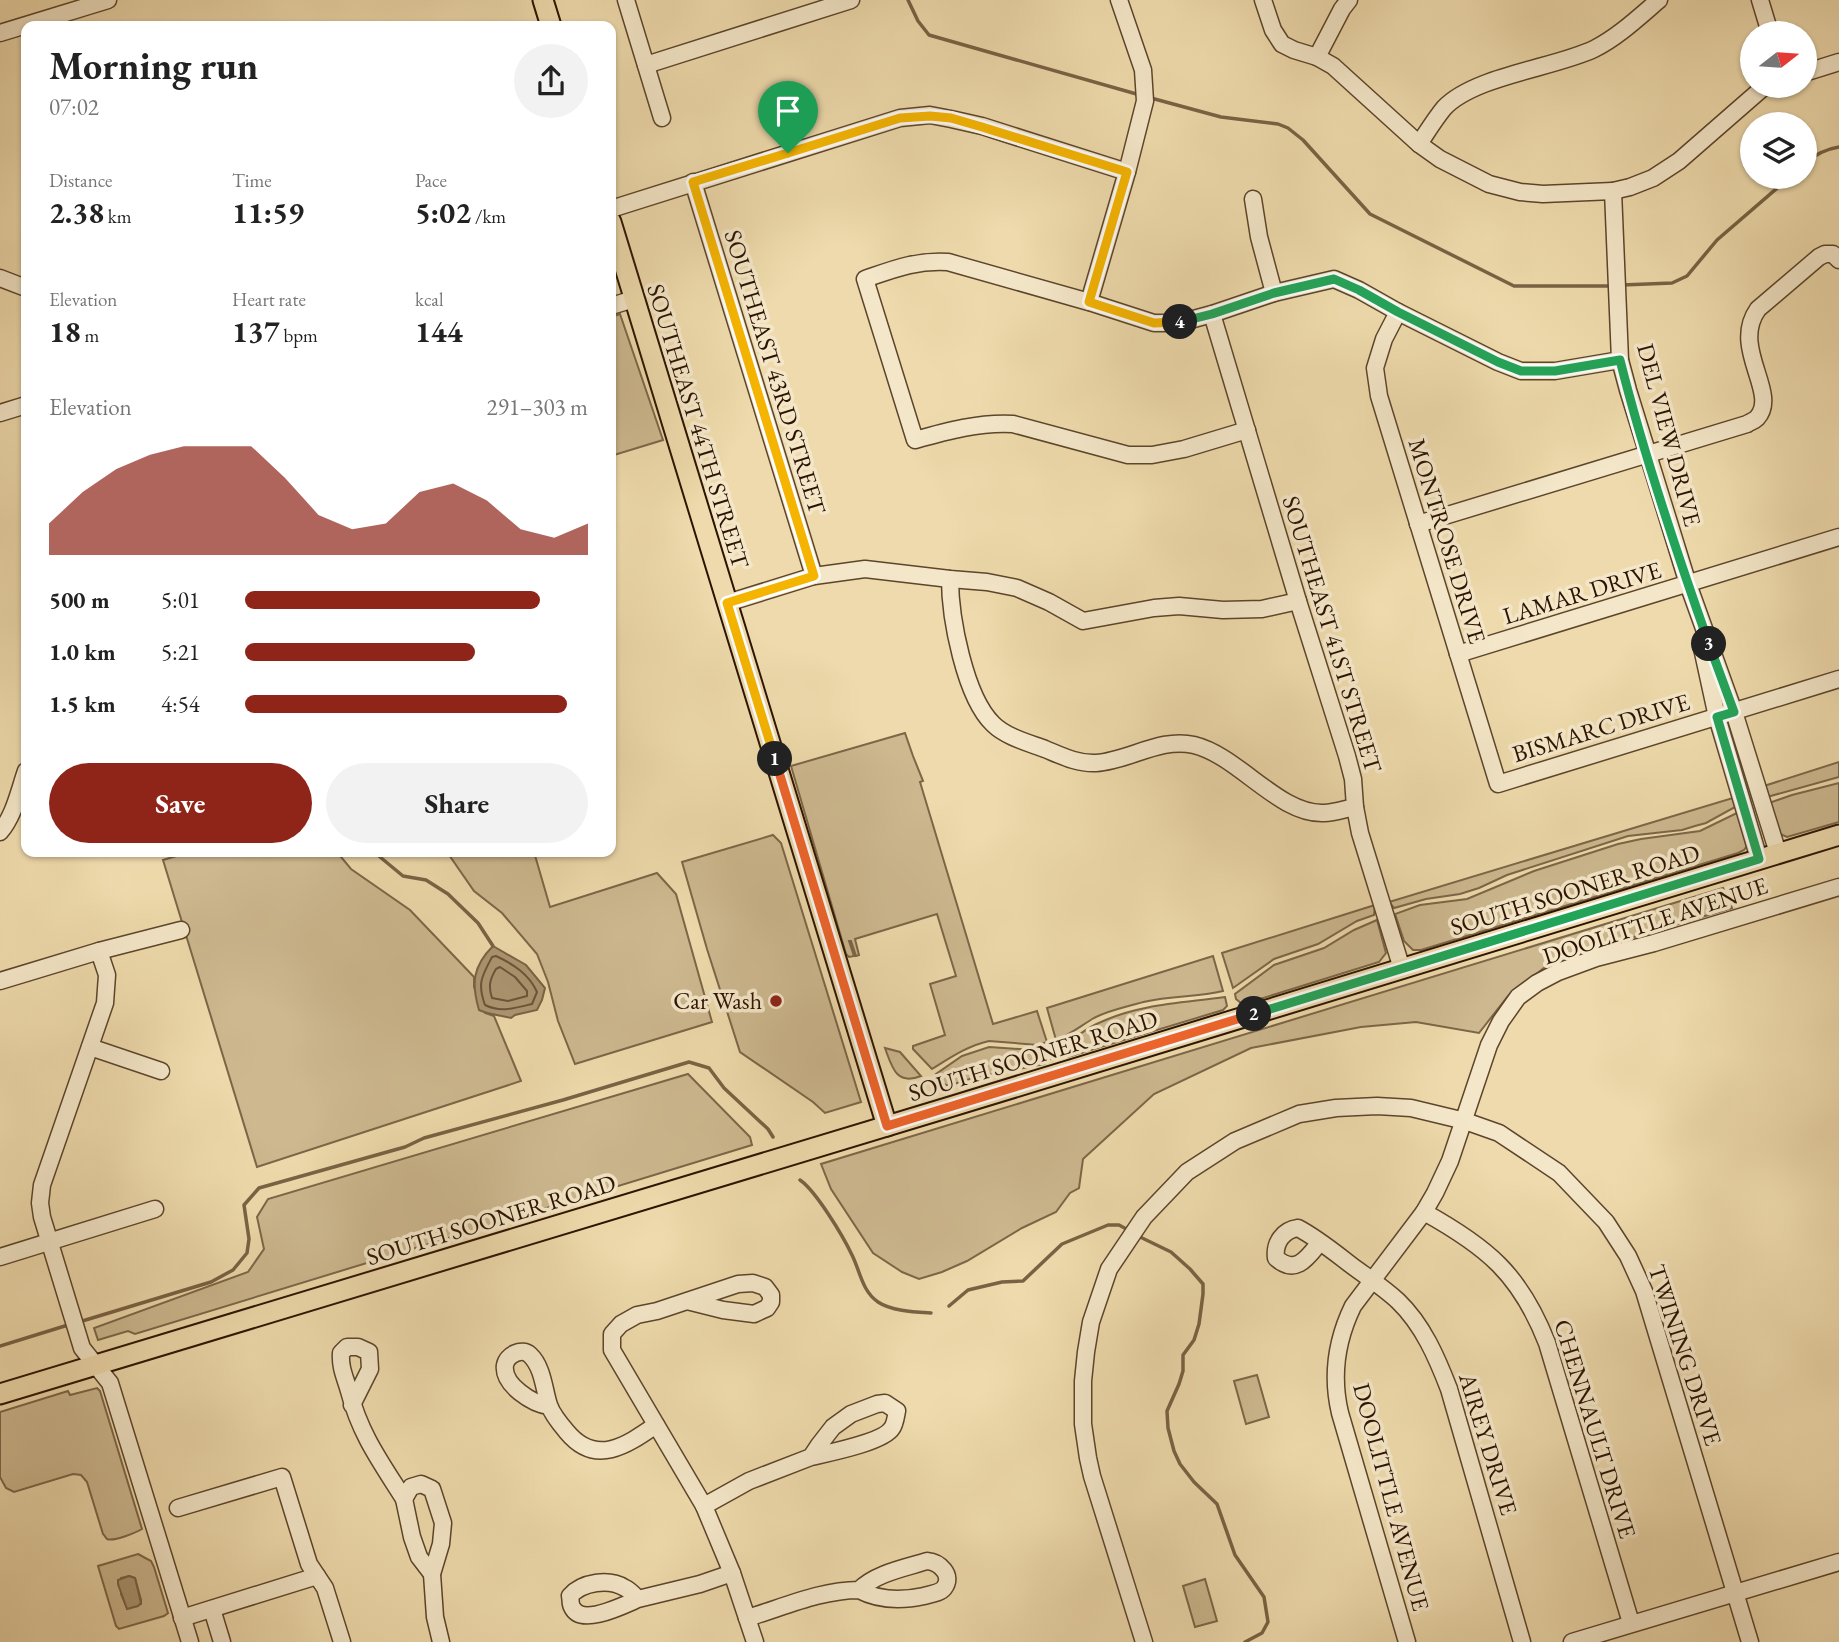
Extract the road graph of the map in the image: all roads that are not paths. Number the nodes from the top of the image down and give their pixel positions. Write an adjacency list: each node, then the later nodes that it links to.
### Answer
1 (108, 0): 11 (street)
2 (543, 0): 12 (main road)
3 (626, 0): 18 (street)
4 (851, 0): 10 (street)
5 (1119, 0): 23 (street)
6 (1263, 0): 16 (street)
7 (1349, 0): 16 (street)
8 (1659, 0): 22 (street)
9 (1760, 0): 13 (street)
10 (826, 4): 18 (street)
11 (39, 21)
12 (549, 21)
13 (1766, 21)
14 (21, 27): 15 (street)
15 (0, 33)
16 (1317, 57): 22 (street)
17 (1839, 62): 19 (street)
18 (646, 65): 21 (street)
19 (1817, 69)
20 (1751, 98): 25 (street)
21 (662, 118)
22 (1419, 144): 25 (street)
23 (1127, 172): 24 (street); 34 (street)
24 (693, 182): 27 (street); 45 (street, SOUTHEAST 43RD STREET)
25 (1613, 191): 38 (street, DEL VIEW DRIVE)
26 (1253, 199): 32 (street)
27 (616, 207)
28 (616, 239): 33 (main road, SOUTHEAST 44TH STREET)
29 (1836, 257): 42 (street)
30 (0, 278): 31 (street)
31 (21, 286)
32 (1274, 293): 36 (street); 37 (street)
33 (634, 299): 35 (street); 49 (main road, SOUTHEAST 44TH STREET)
34 (1089, 302): 37 (street); 41 (street)
35 (616, 304)
36 (1398, 312): 38 (street); 43 (street, MONTROSE DRIVE)
37 (1212, 314): 41 (street, SOUTHEAST 41ST STREET)
38 (1620, 360): 42 (street, DEL VIEW DRIVE)
39 (21, 407): 40 (street)
40 (0, 413)
41 (1247, 430): 48 (street, SOUTHEAST 41ST STREET)
42 (1647, 454): 43 (street); 47 (street, DEL VIEW DRIVE)
43 (1418, 524): 50 (street, MONTROSE DRIVE)
44 (1839, 537): 47 (street, LAMAR DRIVE)
45 (814, 576): 46 (street); 49 (street)
46 (950, 579): 48 (street); 56 (street)
47 (1688, 584): 50 (street, LAMAR DRIVE); 52 (street, DEL VIEW DRIVE); 53 (street, DEL VIEW DRIVE)
48 (1298, 601): 56 (street, SOUTHEAST 41ST STREET)
49 (727, 603): 68 (main road, SOUTHEAST 44TH STREET)
50 (1458, 654): 55 (street, MONTROSE DRIVE)
51 (1839, 679): 52 (street, BISMARC DRIVE)
52 (1734, 712): 53 (street, BISMARC DRIVE); 59 (street, DEL VIEW DRIVE)
53 (1717, 717): 55 (street, BISMARC DRIVE); 59 (street, DEL VIEW DRIVE)
54 (21, 784): 57 (street)
55 (1498, 784)
56 (1355, 807): 63 (street, SOUTHEAST 41ST STREET)
57 (3, 829)
58 (1839, 835): 59 (main road, SOUTH SOONER ROAD)
59 (1768, 856): 63 (main road, SOUTH SOONER ROAD)
60 (1839, 887): 67 (street, DOOLITTLE AVENUE)
61 (181, 930): 62 (street)
62 (99, 951): 64 (street); 65 (street)
63 (1402, 969): 68 (main road, SOUTH SOONER ROAD)
64 (0, 981)
65 (90, 1047): 66 (street); 71 (street)
66 (162, 1071)
67 (1465, 1121): 70 (street, DOOLITTLE AVENUE); 90 (street, TWINING DRIVE); 101 (street, TWINING DRIVE)
68 (887, 1126): 76 (main road, SOUTH SOONER ROAD)
69 (155, 1209): 71 (street)
70 (1424, 1212): 74 (street, DOOLITTLE AVENUE); 95 (street, CHENNAULT DRIVE)
71 (49, 1242): 73 (street); 76 (street)
72 (1320, 1242): 74 (street, AIREY DRIVE)
73 (0, 1257)
74 (1372, 1281): 102 (street, DOOLITTLE AVENUE); 103 (street, AIREY DRIVE)
75 (687, 1301): 80 (street)
76 (96, 1365): 77 (main road, SOUTH SOONER ROAD); 93 (street)
77 (0, 1394)
78 (352, 1405): 82 (street)
79 (549, 1406): 80 (street)
80 (656, 1425): 83 (street)
81 (811, 1457): 81 (street); 83 (street)
82 (404, 1499): 87 (street); 87 (street)
83 (704, 1506): 86 (street)
84 (178, 1508): 88 (street)
85 (1839, 1562): 90 (street)
86 (732, 1573): 91 (street); 94 (street)
87 (432, 1574): 99 (street)
88 (317, 1576): 92 (street); 98 (street)
89 (859, 1590): 89 (street); 94 (street)
90 (1735, 1592): 95 (street); 105 (street, TWINING DRIVE)
91 (638, 1599)
92 (212, 1609): 93 (street); 97 (street)
93 (182, 1618): 96 (street)
94 (747, 1618): 100 (street)
95 (1631, 1623): 104 (street)
96 (190, 1642)
97 (222, 1642)
98 (342, 1642)
99 (442, 1642)
100 (755, 1642)
101 (1144, 1642)
102 (1407, 1642)
103 (1522, 1642)
104 (1572, 1642)
105 (1750, 1642)

